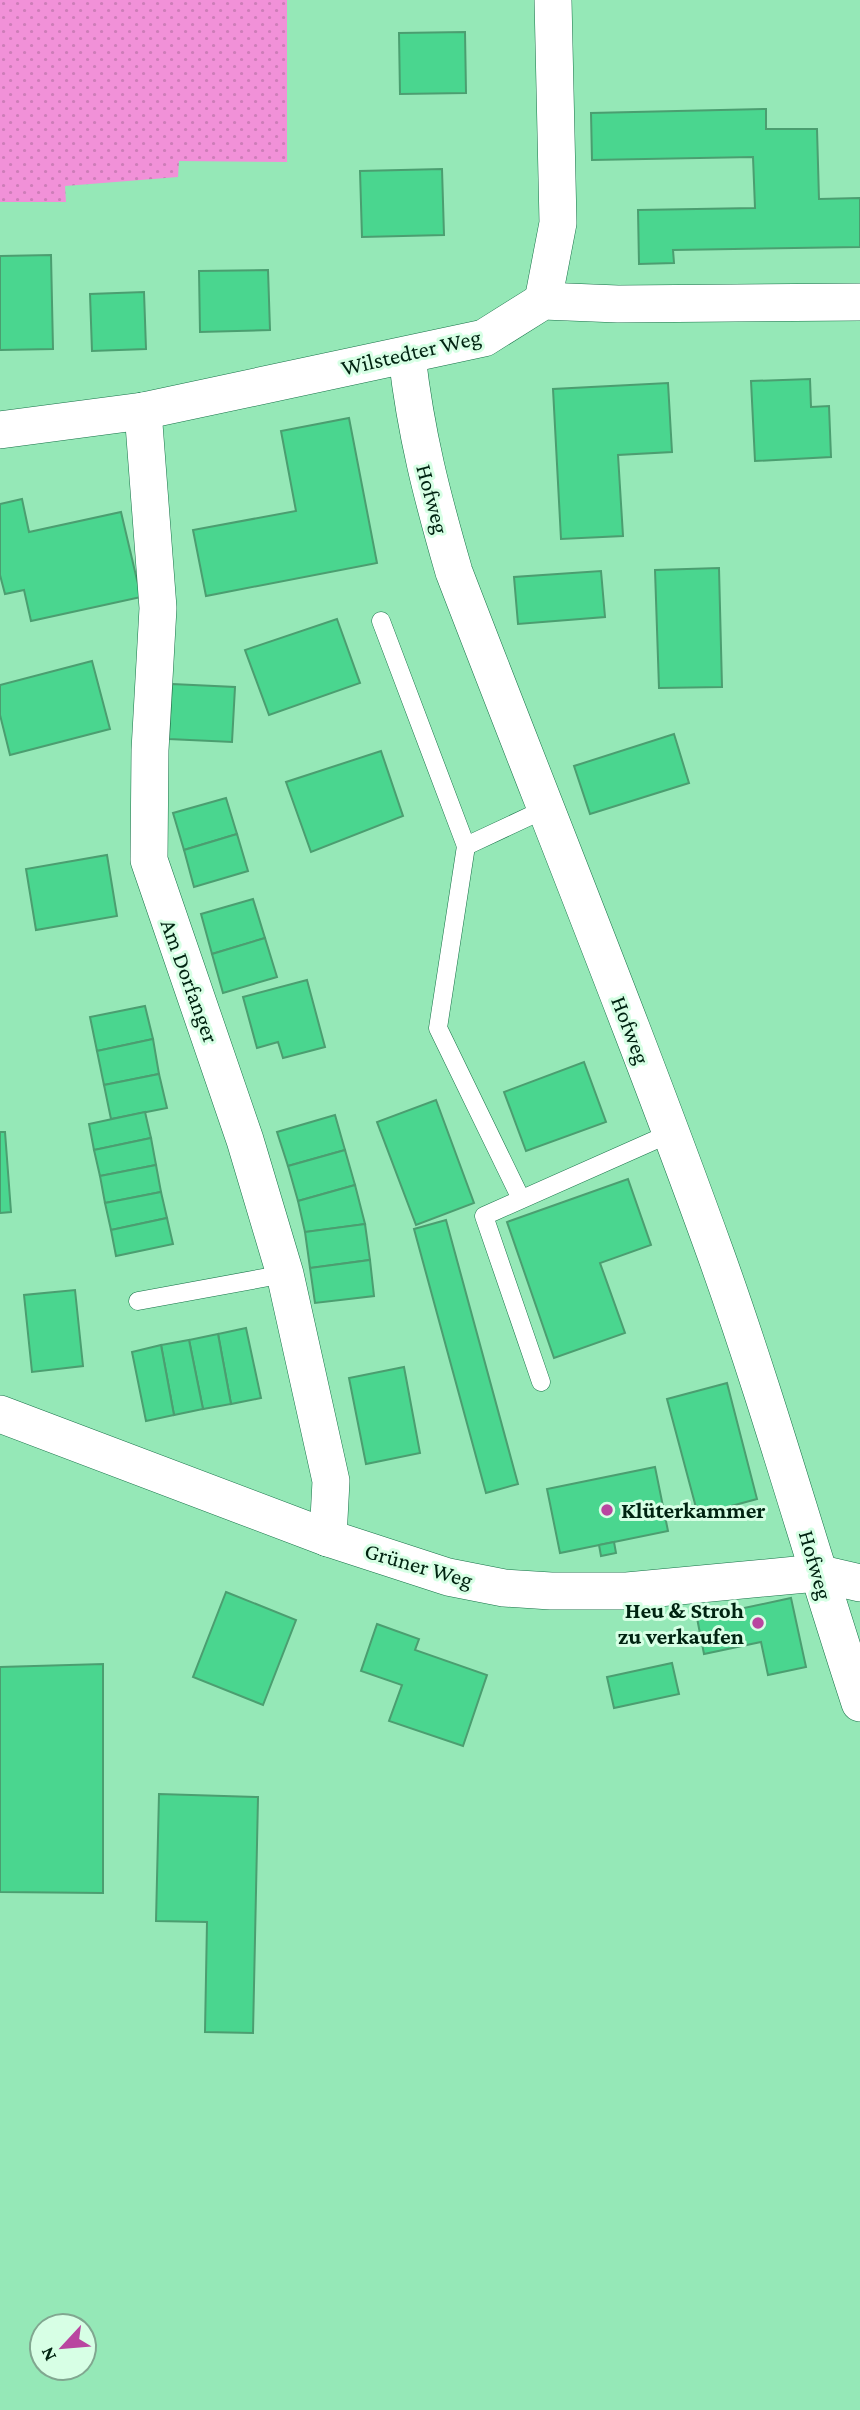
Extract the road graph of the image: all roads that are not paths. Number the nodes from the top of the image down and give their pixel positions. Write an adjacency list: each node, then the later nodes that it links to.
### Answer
1 (554, 0): 2 (street)
2 (543, 301): 3 (street); 4 (street, Wilstedter Weg)
3 (860, 302)
4 (407, 356): 5 (street, Wilstedter Weg); 8 (street, Hofweg)
5 (143, 411): 6 (street, Wilstedter Weg); 12 (street, Am Dorfanger)
6 (0, 430)
7 (382, 621): 9 (lane)
8 (545, 809): 9 (lane); 10 (street, Hofweg)
9 (467, 846): 11 (lane)
10 (671, 1133): 11 (lane); 17 (street, Hofweg)
11 (522, 1199): 14 (lane)
12 (285, 1273): 13 (lane); 16 (street, Am Dorfanger)
13 (138, 1301)
14 (541, 1382)
15 (0, 1414): 16 (street, Grüner Weg)
16 (328, 1538): 17 (street, Grüner Weg)
17 (817, 1573): 18 (street, Grüner Weg); 19 (street, Hofweg)
18 (860, 1583)
19 (860, 1703)

